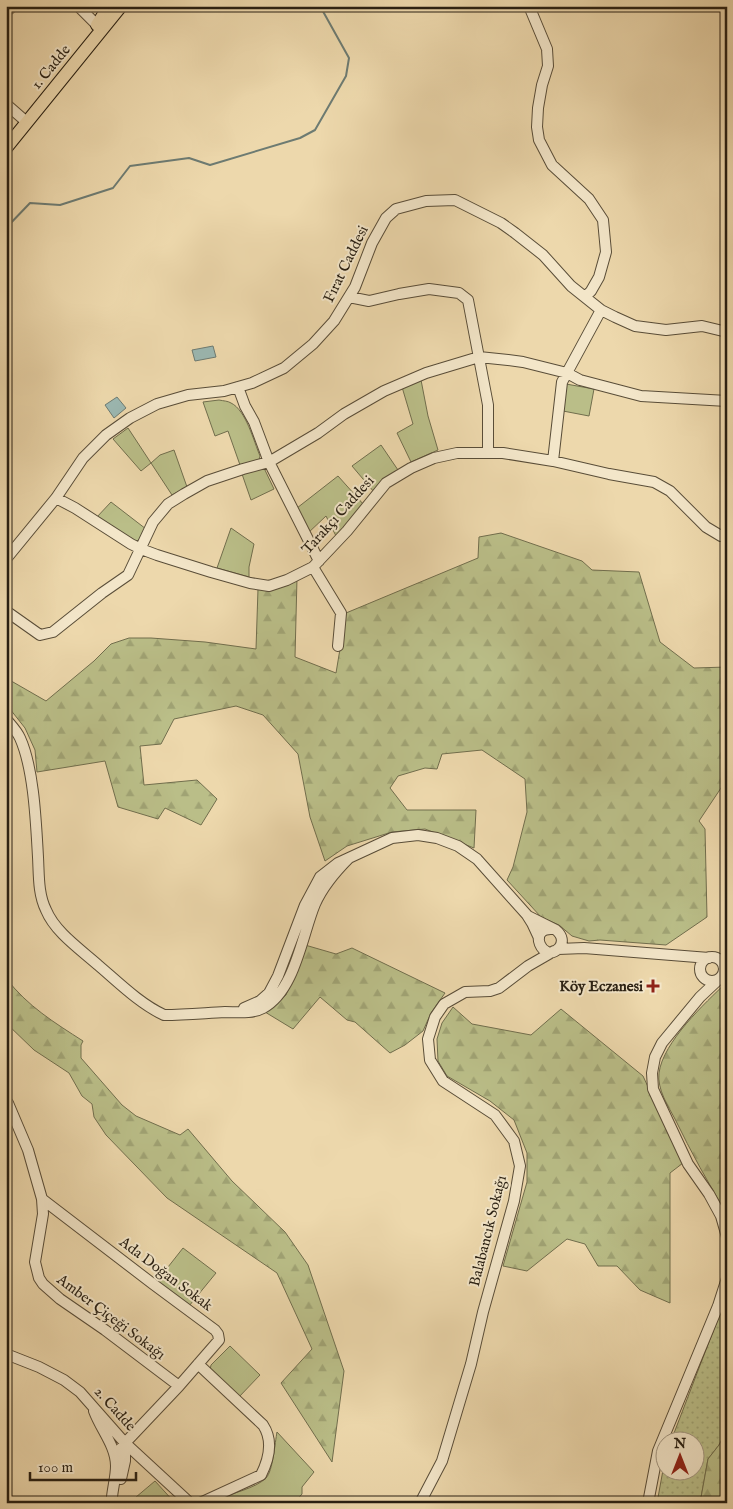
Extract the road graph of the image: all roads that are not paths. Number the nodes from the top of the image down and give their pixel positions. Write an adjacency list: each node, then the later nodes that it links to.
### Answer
1 (13, 6): 6 (street)
2 (78, 6): 7 (street)
3 (109, 6): 7 (main road, 1. Cadde)
4 (121, 6): 11 (main road, 1. Cadde)
5 (529, 6): 13 (street)
6 (6, 12)
7 (97, 25): 9 (main road, 1. Cadde)
8 (6, 104): 9 (street)
9 (22, 118): 10 (main road, 1. Cadde)
10 (6, 137)
11 (6, 148)
12 (349, 297): 13 (street, Fırat Caddesi); 16 (street); 18 (street, Fırat Caddesi)
13 (585, 297): 14 (street, Fırat Caddesi)
14 (600, 310): 15 (street, Fırat Caddesi); 17 (street)
15 (727, 332)
16 (479, 357): 17 (street); 20 (street); 22 (street)
17 (567, 373): 19 (street); 21 (street)
18 (238, 387): 22 (street); 23 (street, Fırat Caddesi)
19 (727, 401)
20 (488, 453): 21 (street, Tarakçı Caddesi); 27 (street, Tarakçı Caddesi)
21 (553, 460): 24 (street, Tarakçı Caddesi)
22 (269, 462): 25 (street); 27 (street)
23 (56, 498): 25 (street, Tarakçı Caddesi); 26 (street, Fırat Caddesi)
24 (727, 536)
25 (141, 549): 27 (street, Tarakçı Caddesi); 28 (street)
26 (6, 559)
27 (316, 564): 29 (street)
28 (6, 611)
29 (338, 646)
30 (6, 719): 31 (street)
31 (527, 915): 32 (street); 33 (street)
32 (557, 932): 33 (street); 34 (street); 35 (street)
33 (539, 940): 35 (street); 38 (street, Balabancık Sokağı)
34 (584, 948): 35 (street); 36 (street)
35 (556, 950): 38 (street, Balabancık Sokağı)
36 (682, 956): 37 (street); 40 (street)
37 (718, 958): 39 (street); 40 (street)
38 (528, 966): 57 (street, Balabancık Sokağı)
39 (725, 971): 41 (street)
40 (702, 975): 41 (street); 42 (street)
41 (717, 981): 42 (street)
42 (700, 997): 45 (street)
43 (7, 1103): 44 (street, Amber Çiçeği Sokağı)
44 (42, 1199): 48 (street, Ada Doğan Sokak); 49 (street, Amber Çiçeği Sokağı)
45 (727, 1237)
46 (727, 1278): 58 (street)
47 (6, 1354): 50 (street, 2. Cadde)
48 (198, 1364): 49 (street, Ada Doğan Sokak); 56 (street)
49 (179, 1386): 51 (street)
50 (93, 1407): 51 (street, 2. Cadde); 53 (street)
51 (125, 1443): 52 (street, 2. Cadde); 53 (street)
52 (141, 1457): 53 (street); 55 (street, 2. Cadde)
53 (120, 1458): 54 (street)
54 (111, 1500)
55 (190, 1503)
56 (200, 1503)
57 (420, 1503)
58 (648, 1503)

